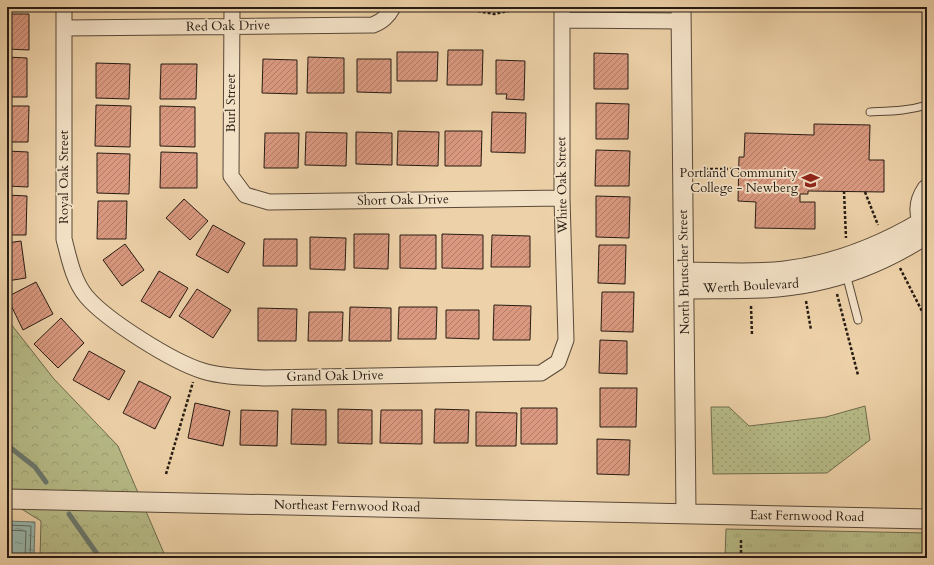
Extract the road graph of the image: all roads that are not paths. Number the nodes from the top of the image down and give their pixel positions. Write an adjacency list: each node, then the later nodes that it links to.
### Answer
1 (64, 7): 7 (street, Royal Oak Street)
2 (232, 7): 6 (street, Burl Street)
3 (396, 10): 6 (street, Red Oak Drive)
4 (562, 13): 5 (street); 12 (street, White Oak Street)
5 (681, 14): 14 (street, North Brutscher Street)
6 (232, 26): 7 (street, Red Oak Drive); 11 (street, Burl Street)
7 (64, 28): 17 (street, Royal Oak Street)
8 (927, 105): 9 (lane)
9 (870, 112)
10 (927, 188): 13 (street)
11 (244, 195): 12 (street, Short Oak Drive)
12 (562, 198): 18 (street, White Oak Street)
13 (925, 228): 14 (street, Werth Boulevard); 15 (street, Werth Boulevard)
14 (684, 280): 15 (street, Werth Boulevard); 20 (street, North Brutscher Street)
15 (840, 281): 16 (lane)
16 (858, 320)
17 (121, 326): 18 (street, Grand Oak Drive)
18 (558, 362)
19 (7, 499): 20 (street, Northeast Fernwood Road)
20 (686, 513): 21 (street, East Fernwood Road)
21 (927, 518)

